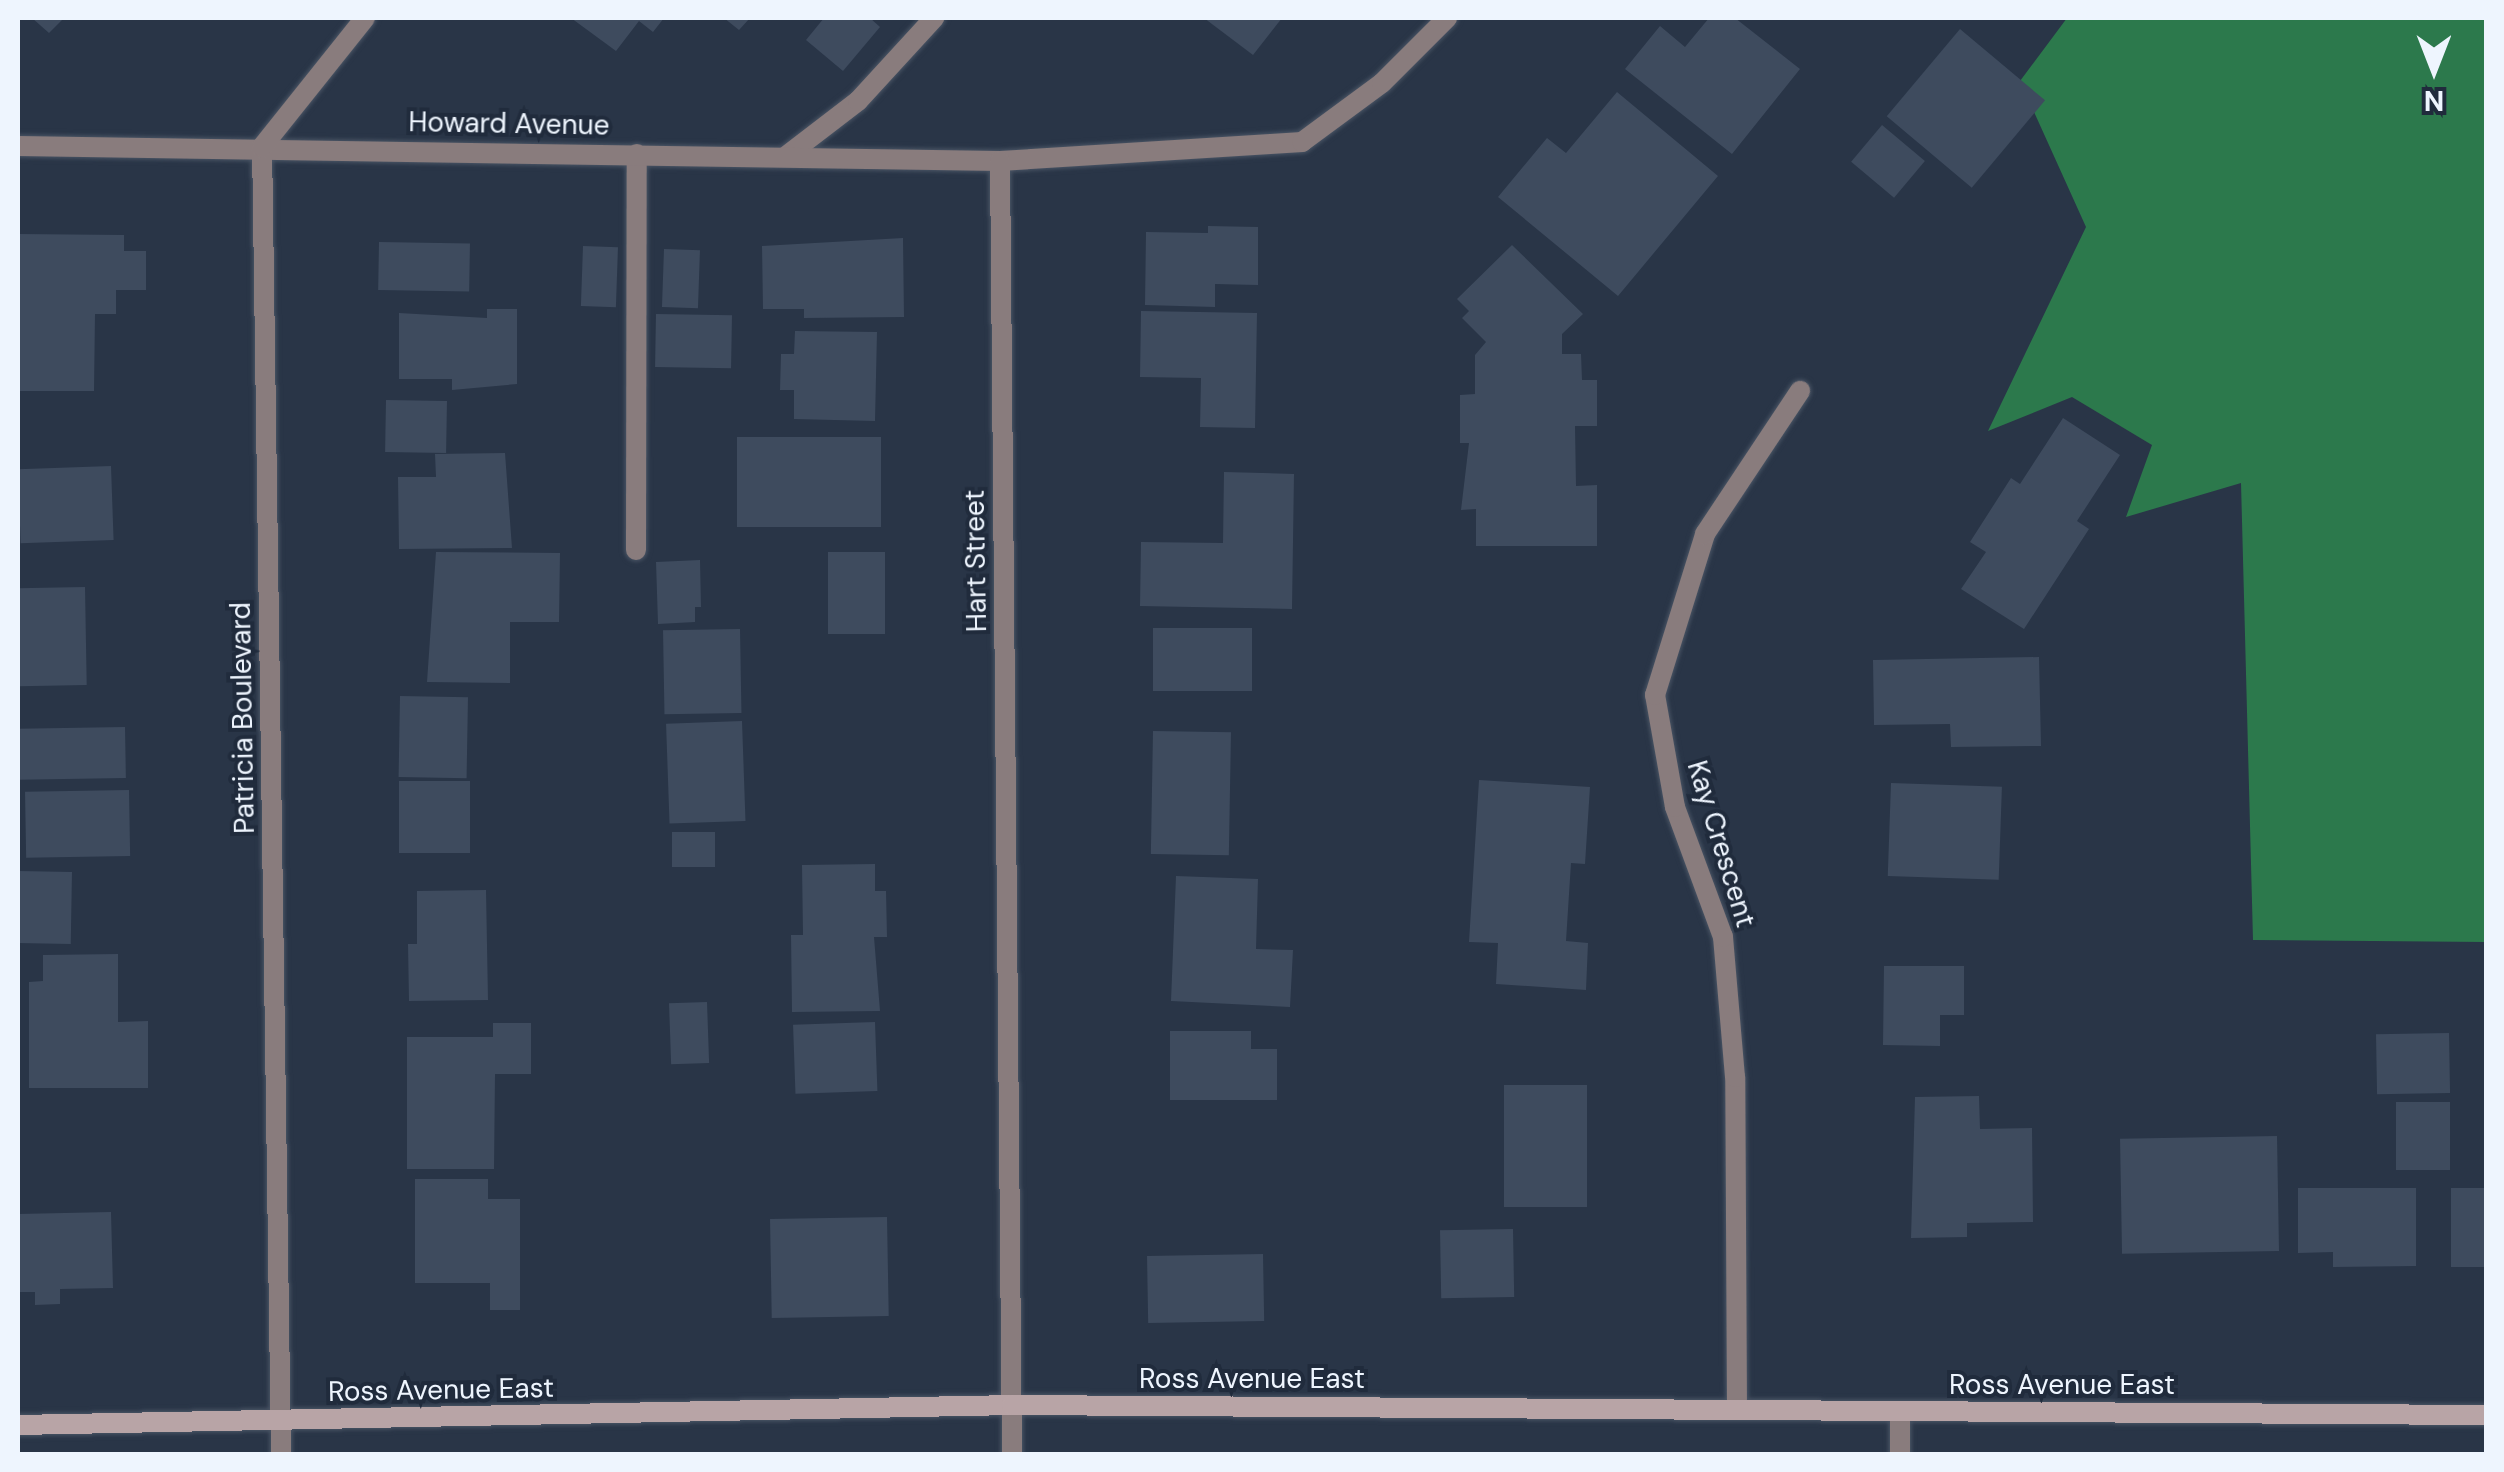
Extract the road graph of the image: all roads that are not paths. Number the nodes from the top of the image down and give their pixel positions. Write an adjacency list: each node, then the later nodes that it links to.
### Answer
1 (365, 18): 5 (street)
2 (934, 18): 7 (street)
3 (1447, 18): 8 (street)
4 (18, 146): 5 (street, Howard Avenue)
5 (262, 147): 6 (street, Howard Avenue); 15 (street, Patricia Boulevard)
6 (637, 154): 7 (street, Howard Avenue); 10 (street)
7 (785, 157): 8 (street, Howard Avenue)
8 (1000, 161): 11 (street, Hart Street)
9 (1800, 390): 12 (street, Kay Crescent)
10 (636, 550)
11 (1012, 1405): 12 (main road, Ross Avenue East); 15 (main road, Ross Avenue East); 18 (street, Hart Street)
12 (1737, 1410): 13 (main road, Ross Avenue East)
13 (1900, 1411): 14 (main road, Ross Avenue East); 19 (street)
14 (2486, 1415)
15 (282, 1421): 16 (main road, Ross Avenue East); 17 (street, Patricia Boulevard)
16 (18, 1425)
17 (281, 1454)
18 (1012, 1454)
19 (1900, 1454)

